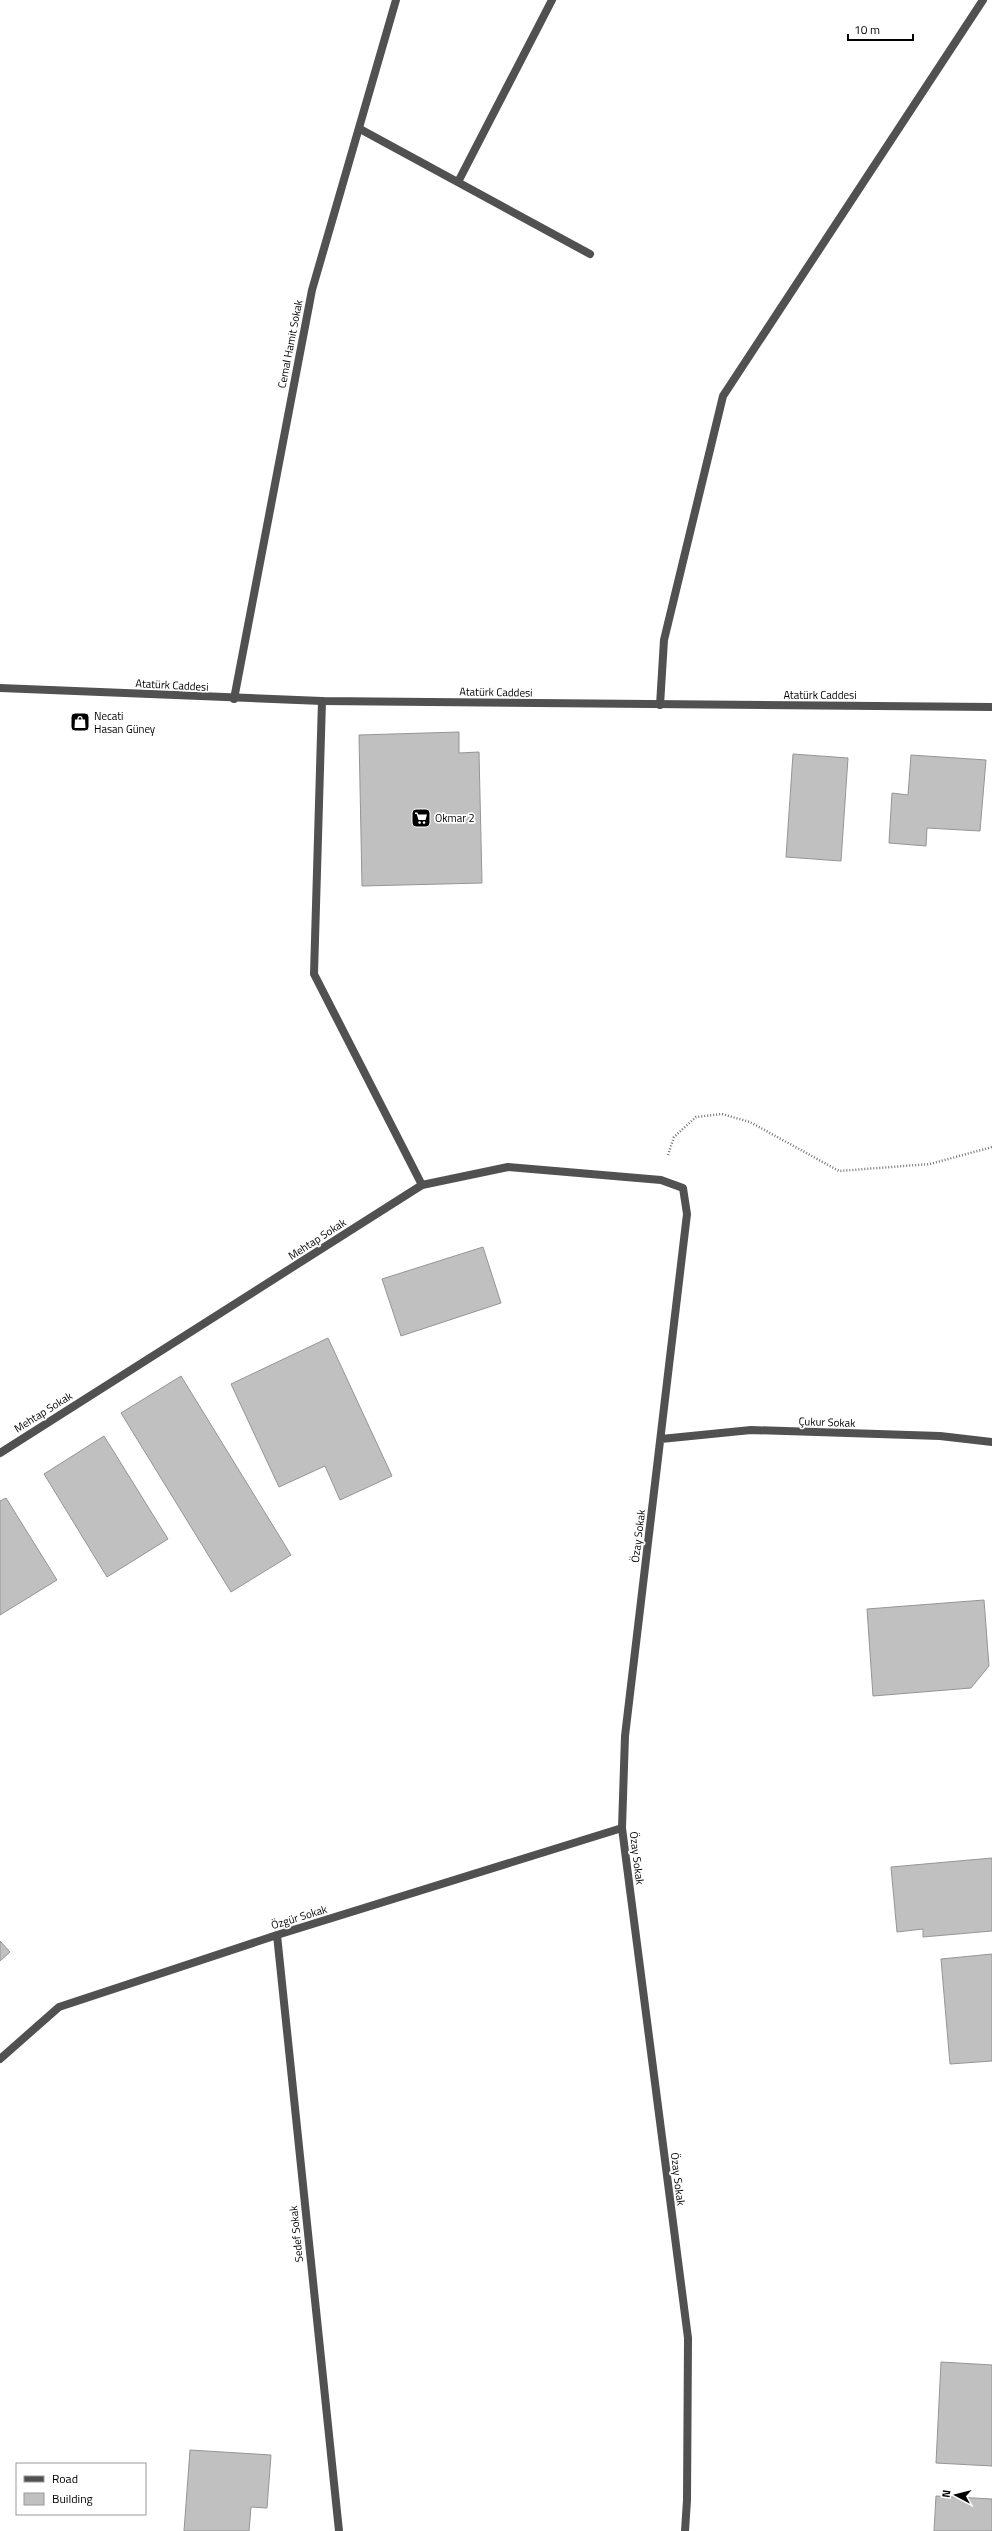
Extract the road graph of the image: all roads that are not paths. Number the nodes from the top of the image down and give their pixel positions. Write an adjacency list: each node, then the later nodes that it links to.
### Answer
1 (396, 0): 4 (street, Cemal Hamit Sokak)
2 (552, 0): 5 (street)
3 (983, 0): 10 (street)
4 (360, 129): 5 (street); 8 (street, Cemal Hamit Sokak)
5 (458, 182): 6 (street)
6 (590, 254)
7 (0, 688): 8 (street, Atatürk Caddesi)
8 (234, 699): 9 (street, Atatürk Caddesi)
9 (322, 701): 10 (street, Atatürk Caddesi); 12 (street)
10 (660, 705): 11 (street, Atatürk Caddesi)
11 (992, 707)
12 (422, 1185): 13 (street, Mehtap Sokak); 16 (street, Mehtap Sokak)
13 (683, 1188): 14 (street, Özay Sokak)
14 (661, 1439): 15 (street, Çukur Sokak); 17 (street, Özay Sokak)
15 (992, 1442)
16 (0, 1453)
17 (622, 1828): 18 (street, Özgür Sokak); 21 (street, Özay Sokak)
18 (277, 1935): 19 (street, Özgür Sokak); 20 (street, Sedef Sokak)
19 (0, 2059)
20 (339, 2531)
21 (685, 2531)

